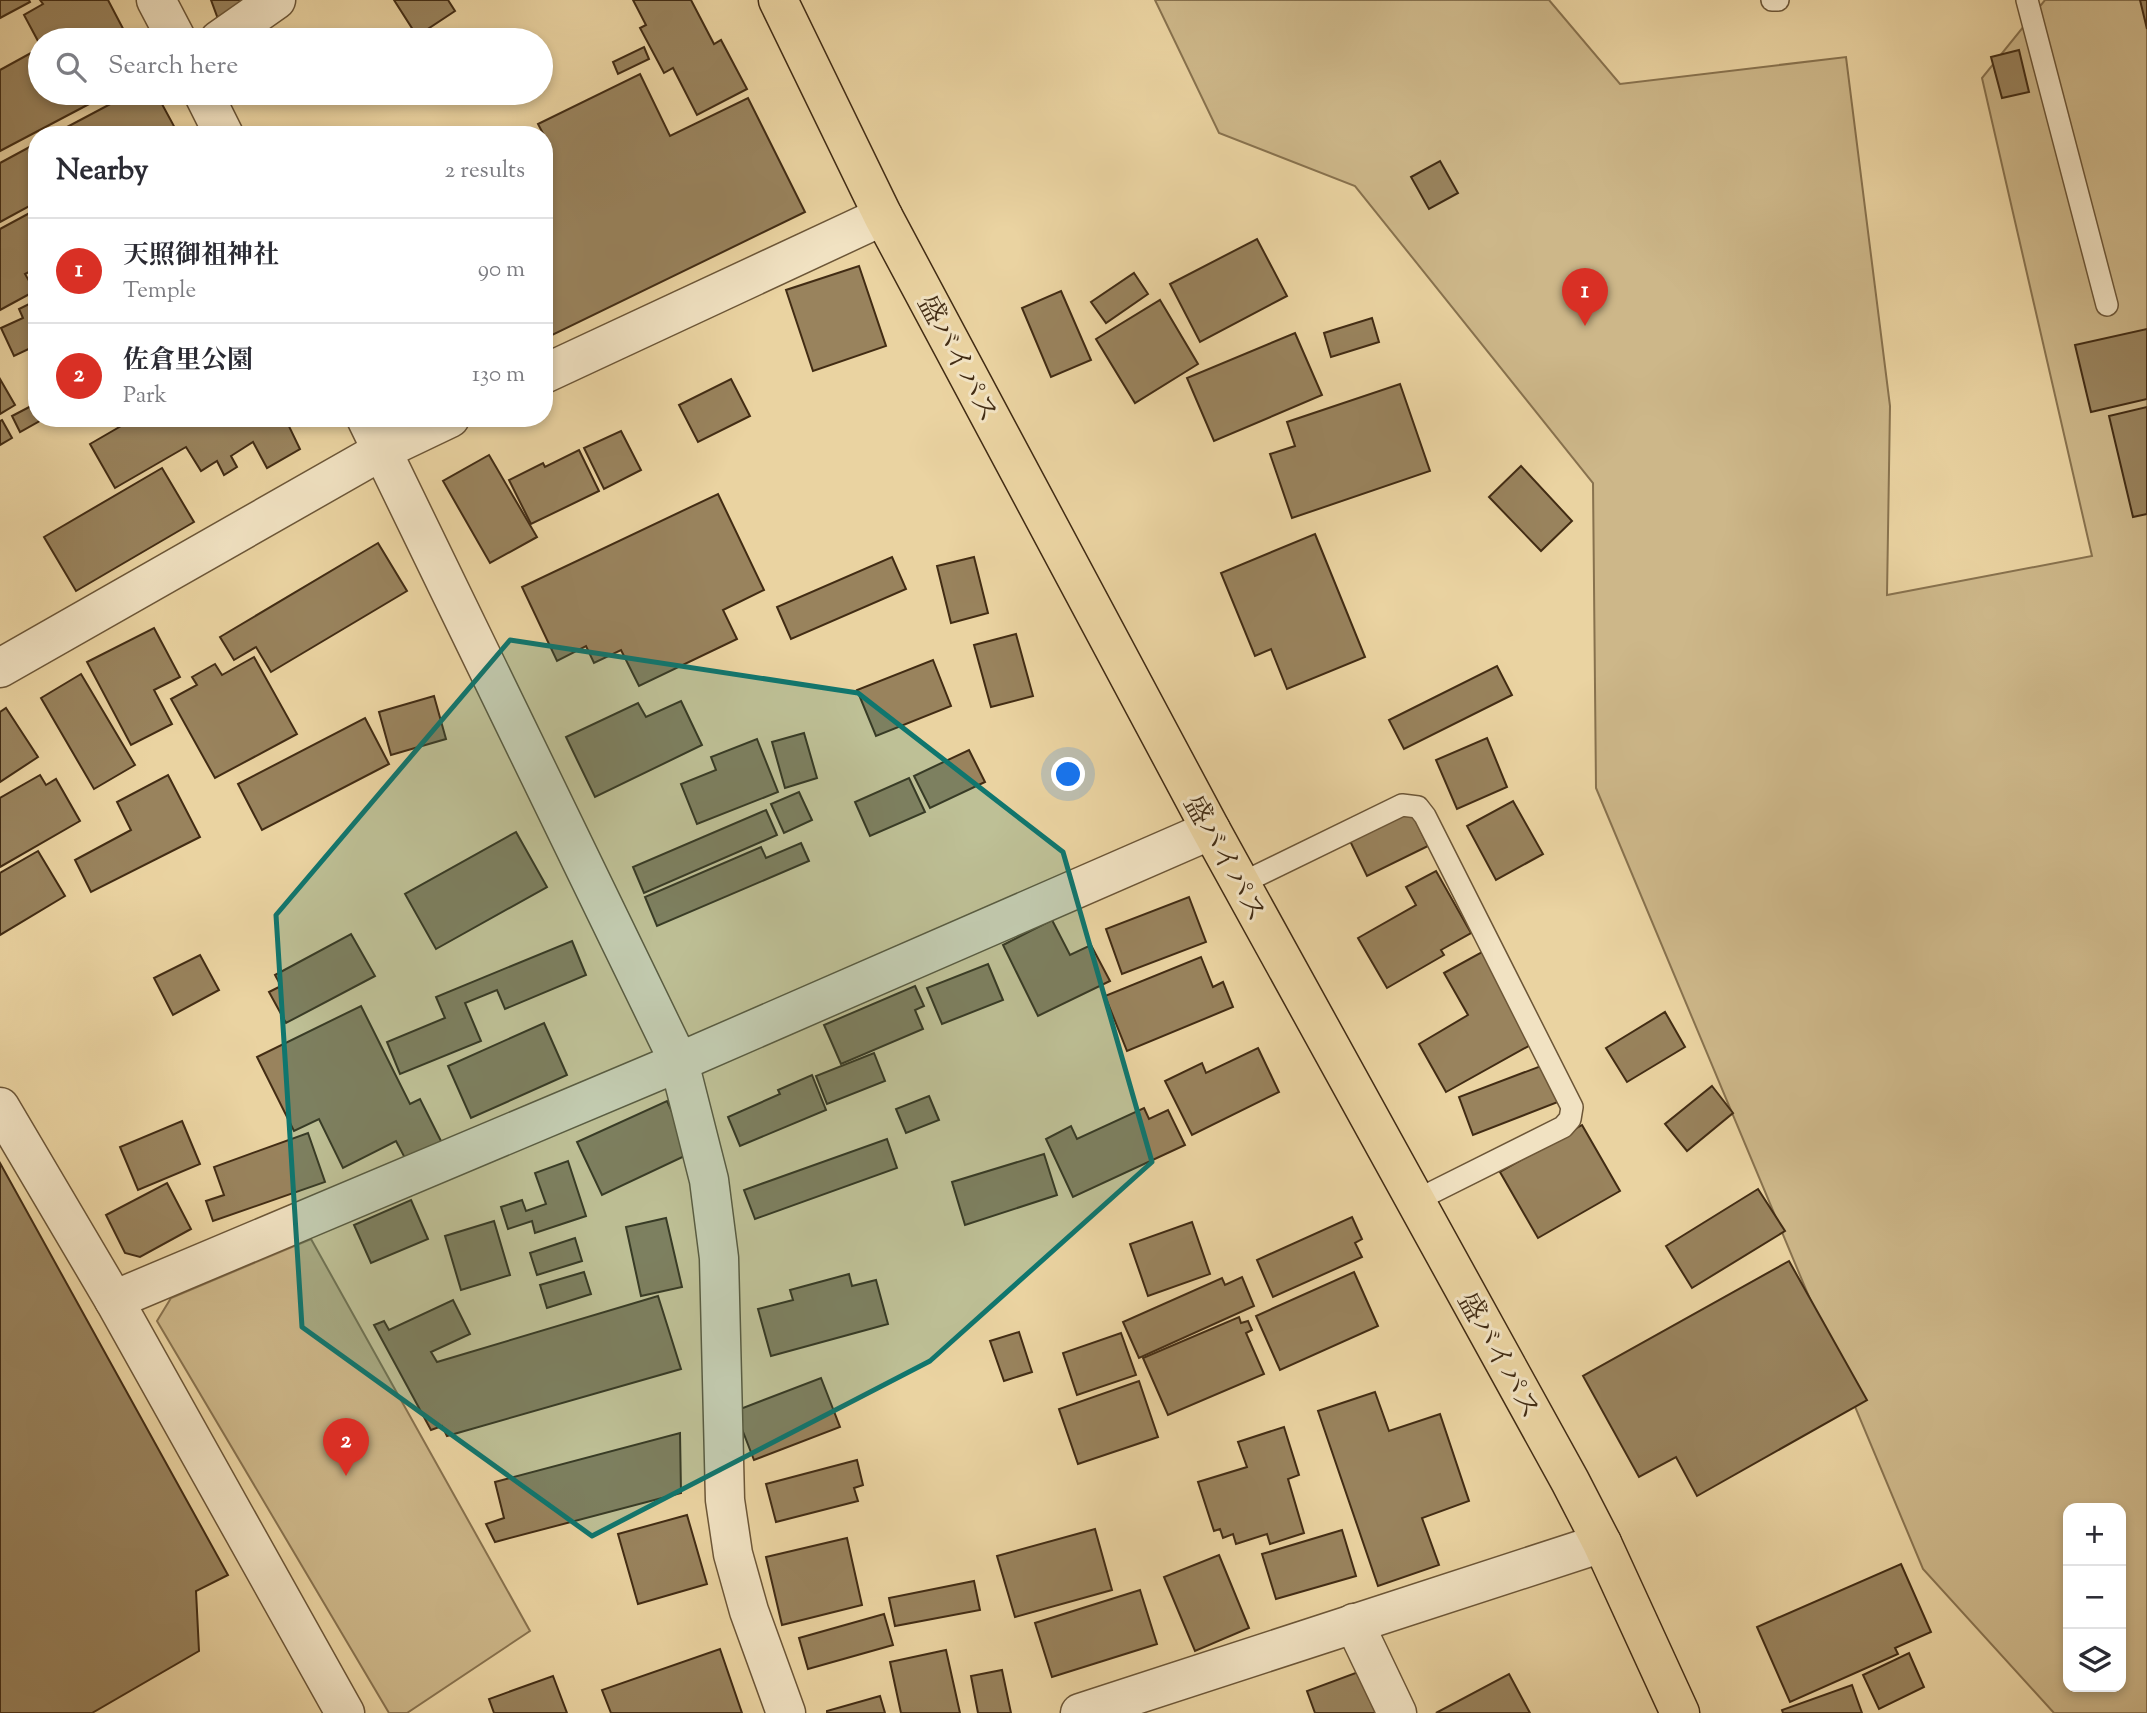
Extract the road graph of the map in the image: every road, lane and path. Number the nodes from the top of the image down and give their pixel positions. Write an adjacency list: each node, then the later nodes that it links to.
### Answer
1 (156, 0): 5 (street)
2 (276, 0): 6 (street)
3 (778, 0): 9 (highway, 盛バイパス)
4 (2027, 0): 10 (lane)
5 (171, 28)
6 (236, 28)
7 (209, 105): 8 (street)
8 (220, 126)
9 (883, 216): 11 (street); 15 (highway, 盛バイパス)
10 (2107, 305)
11 (553, 370)
12 (408, 427): 13 (street)
13 (375, 434): 14 (street); 17 (street)
14 (0, 668)
15 (1211, 831): 16 (highway, 盛バイパス); 17 (street)
16 (1240, 884): 19 (highway, 盛バイパス); 19 (lane)
17 (679, 1062): 20 (street); 24 (street)
18 (0, 1107): 20 (street)
19 (1415, 1201): 21 (highway, 盛バイパス)
20 (114, 1300): 23 (street)
21 (1602, 1543): 22 (street); 27 (highway, 盛バイパス)
22 (1354, 1623): 25 (street); 26 (street)
23 (345, 1713)
24 (786, 1713)
25 (1080, 1713)
26 (1397, 1713)
27 (1680, 1713)

